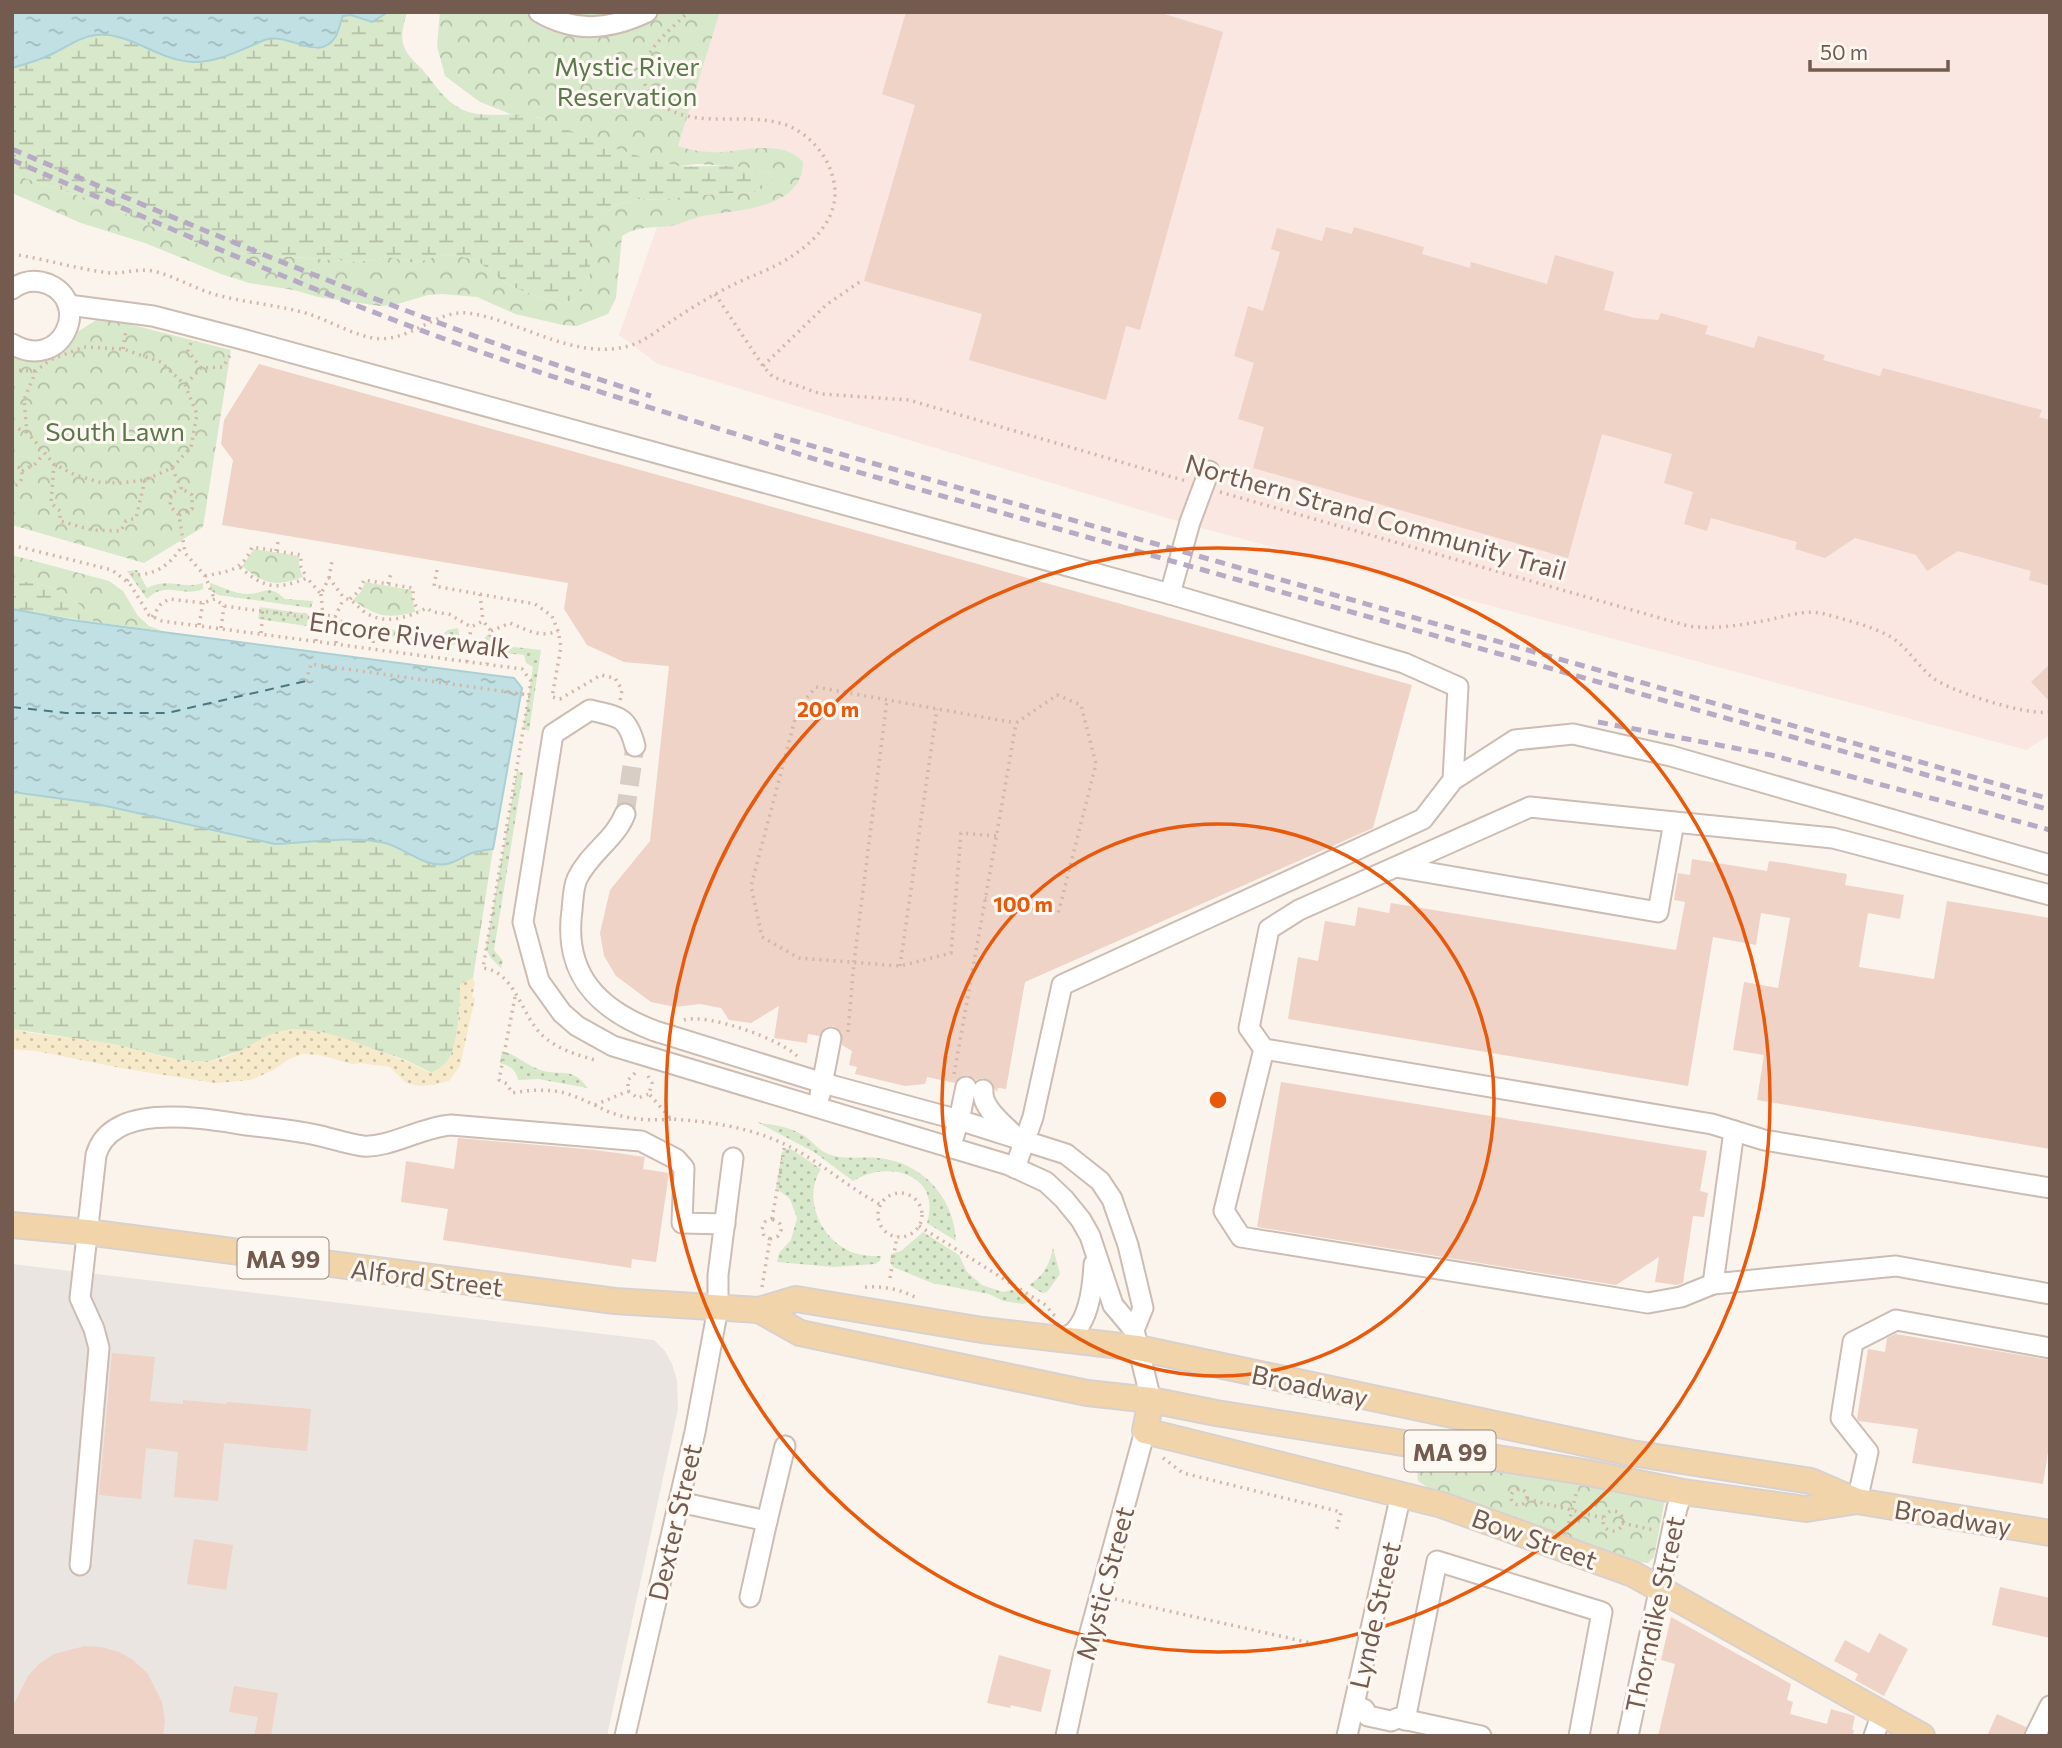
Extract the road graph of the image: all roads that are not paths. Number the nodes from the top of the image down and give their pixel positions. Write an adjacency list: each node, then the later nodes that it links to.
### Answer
1 (539, 12): 2 (street)
2 (647, 12)
3 (12, 289): 4 (street)
4 (68, 305): 5 (street); 7 (street)
5 (12, 344)
6 (1207, 479): 7 (street)
7 (1170, 594): 9 (street)
8 (635, 746): 18 (street)
9 (1452, 780): 12 (street); 21 (street)
10 (625, 814): 17 (street)
11 (1674, 822): 13 (street); 13 (street); 14 (street)
12 (2050, 865)
13 (1396, 867): 16 (street)
14 (2050, 895)
15 (839, 1036): 17 (street)
16 (1264, 1049): 20 (street); 30 (street)
17 (825, 1076): 18 (street); 19 (street)
18 (817, 1109): 22 (street)
19 (959, 1120): 21 (street); 21 (street); 22 (street)
20 (1734, 1130): 25 (street); 30 (street)
21 (1022, 1140): 24 (street); 35 (street)
22 (950, 1149): 24 (street)
23 (733, 1158): 26 (street, Dexter Street)
24 (1015, 1168): 29 (street)
25 (2050, 1188)
26 (725, 1224): 28 (street); 33 (street, Dexter Street)
27 (12, 1225): 28 (main road, Alford Street / MA 99)
28 (87, 1232): 33 (main road, Alford Street / MA 99); 46 (street)
29 (1094, 1252): 34 (street); 35 (street)
30 (1713, 1284): 31 (street)
31 (2050, 1294)
32 (760, 1299): 33 (main road, Broadway / MA 99); 34 (main road, Broadway / MA 99); 37 (main road, Broadway / MA 99)
33 (718, 1307): 43 (street, Dexter Street)
34 (1058, 1327): 35 (main road, Broadway / MA 99)
35 (1136, 1339): 37 (street); 42 (main road, Broadway / MA 99)
36 (2050, 1348): 42 (street)
37 (1151, 1400): 38 (main road); 40 (main road, Broadway / MA 99)
38 (1145, 1432): 41 (main road, Bow Street); 54 (street, Mystic Street)
39 (785, 1446): 44 (street)
40 (1683, 1492): 42 (main road, Broadway / MA 99); 47 (street, Thorndike Street)
41 (1401, 1494): 47 (main road, Bow Street); 50 (street, Lynde Street)
42 (1857, 1501): 45 (main road, Broadway / MA 99)
43 (679, 1502): 44 (street); 53 (street, Dexter Street)
44 (767, 1521): 48 (street)
45 (2050, 1533)
46 (80, 1565)
47 (1661, 1588): 52 (main road, Bow Street); 58 (street, Thorndike Street)
48 (750, 1597)
49 (2050, 1706): 60 (street)
50 (1359, 1707): 51 (street); 55 (street, Lynde Street)
51 (1401, 1719): 56 (street); 57 (street)
52 (1878, 1725): 59 (main road, Bow Street)
53 (625, 1736)
54 (1066, 1736)
55 (1347, 1736)
56 (1481, 1736)
57 (1579, 1736)
58 (1628, 1736)
59 (1922, 1736)
60 (2035, 1736)

